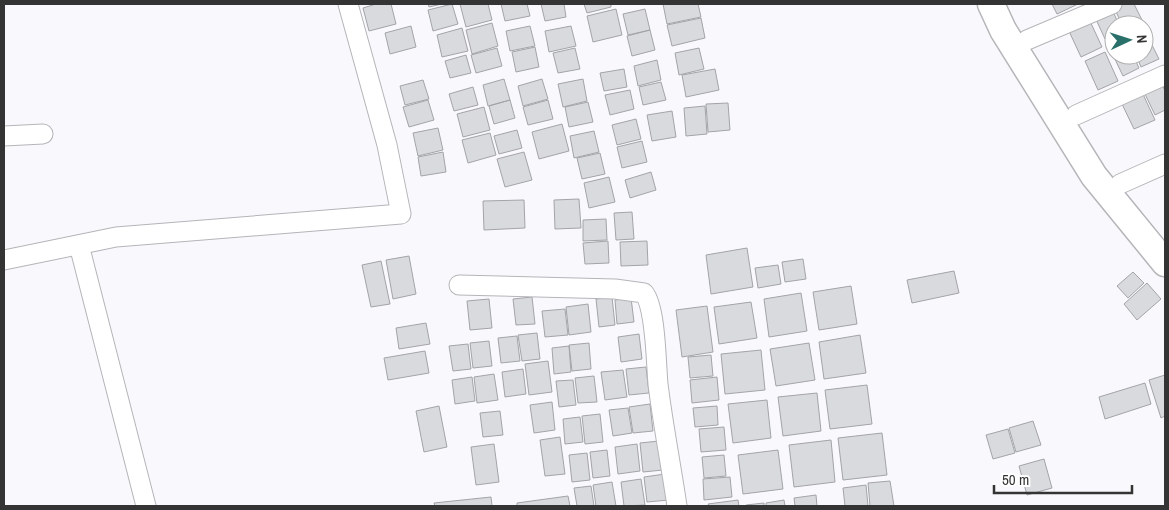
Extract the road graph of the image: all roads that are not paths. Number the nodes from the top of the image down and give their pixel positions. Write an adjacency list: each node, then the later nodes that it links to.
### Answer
1 (348, 4): 13 (street)
2 (990, 4): 15 (main road)
3 (1007, 4): 5 (main road)
4 (1112, 4): 5 (street)
5 (1027, 40): 7 (main road)
6 (1165, 75): 7 (street)
7 (1076, 115): 11 (main road)
8 (43, 134): 9 (street)
9 (4, 136)
10 (1165, 164): 11 (street)
11 (1120, 184): 12 (main road)
12 (1165, 239)
13 (79, 244): 14 (street); 17 (street)
14 (4, 260)
15 (1165, 263)
16 (459, 285): 18 (street)
17 (146, 506)
18 (677, 506)

